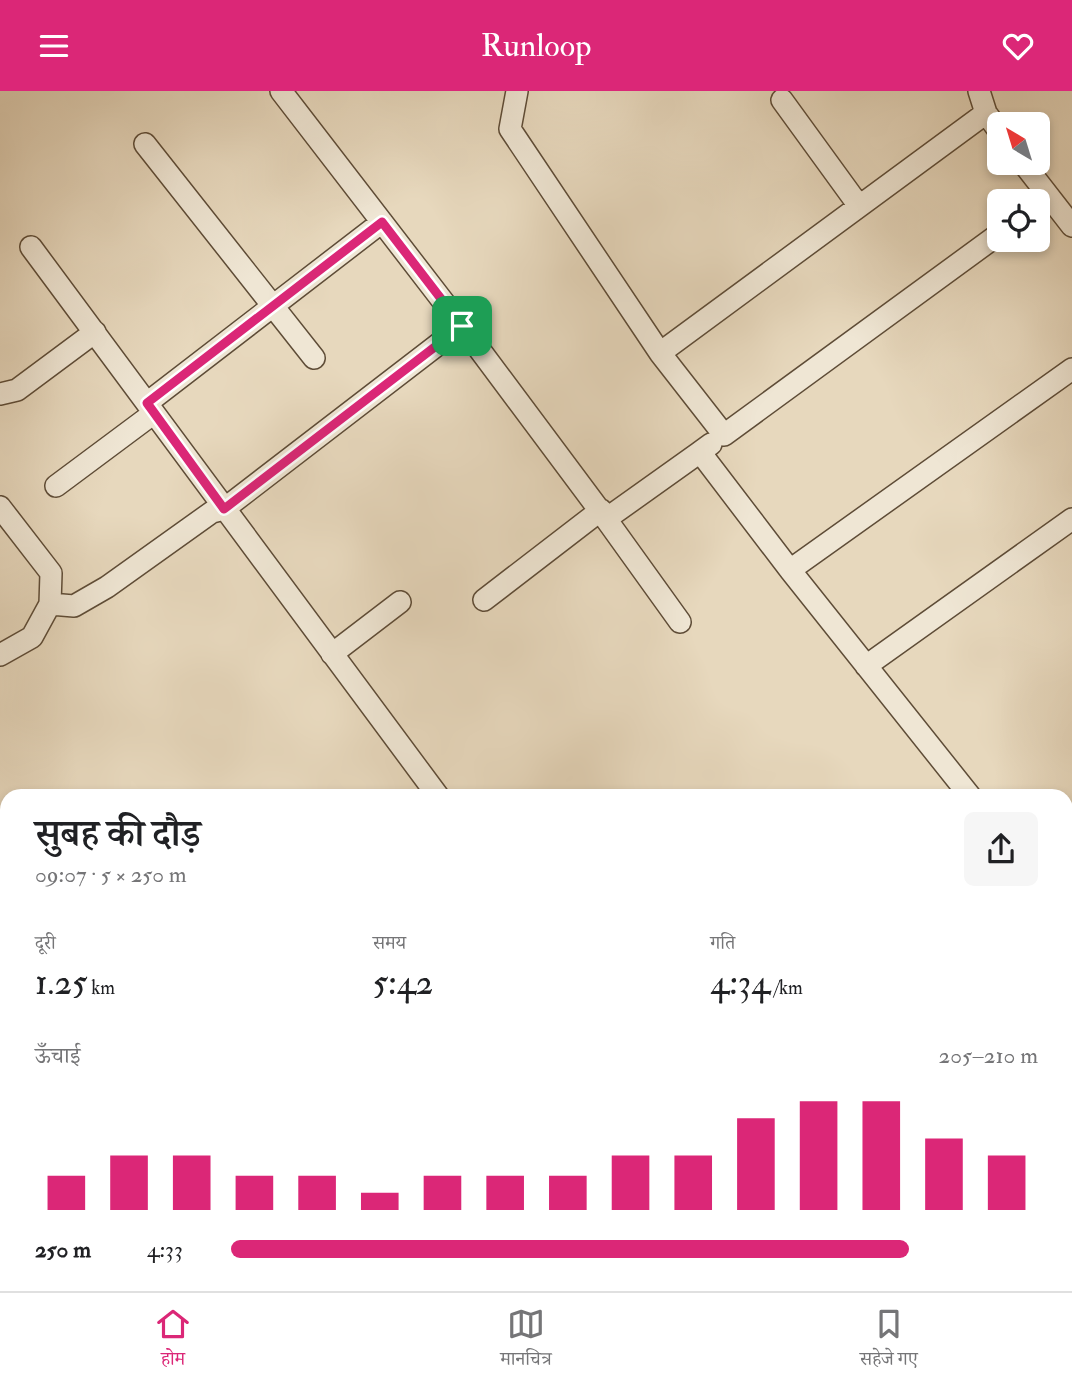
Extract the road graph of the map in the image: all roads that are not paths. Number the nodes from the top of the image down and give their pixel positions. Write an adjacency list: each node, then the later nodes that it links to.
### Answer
1 (281, 91): 9 (street)
2 (517, 91): 16 (street)
3 (979, 91): 5 (street)
4 (782, 100): 7 (street)
5 (986, 113): 7 (street)
6 (145, 144): 13 (street)
7 (859, 206): 16 (street)
8 (1050, 207): 10 (street)
9 (382, 222): 13 (street); 14 (street)
10 (1072, 226)
11 (987, 243): 21 (street)
12 (31, 247): 15 (street)
13 (273, 306): 17 (street); 20 (street)
14 (462, 326): 25 (street); 26 (street)
15 (95, 332): 19 (street); 20 (street)
16 (660, 353): 21 (street)
17 (314, 358)
18 (1072, 369): 28 (street)
19 (0, 394)
20 (150, 408): 23 (street); 25 (street)
21 (724, 435): 22 (street)
22 (700, 452): 26 (street); 28 (street)
23 (56, 486)
24 (0, 507): 31 (street)
25 (224, 509): 31 (street); 33 (street)
26 (604, 514): 29 (street); 32 (street)
27 (1072, 520): 35 (street)
28 (790, 570): 35 (street)
29 (484, 600)
30 (400, 602): 33 (street)
31 (50, 604): 34 (street)
32 (680, 622)
33 (332, 654): 36 (street)
34 (0, 655)
35 (866, 666): 37 (street)
36 (433, 789)
37 (964, 789)

